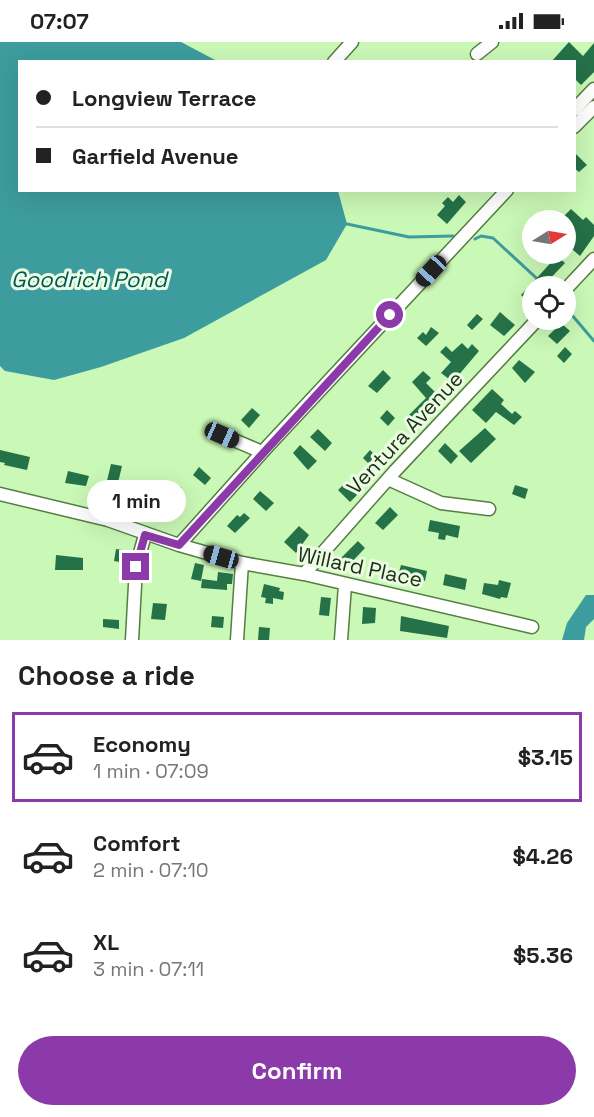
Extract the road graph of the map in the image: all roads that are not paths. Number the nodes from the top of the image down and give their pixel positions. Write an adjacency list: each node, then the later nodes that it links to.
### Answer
1 (352, 42): 4 (street)
2 (492, 42): 3 (street)
3 (477, 54)
4 (336, 60)
5 (594, 89): 7 (street)
6 (594, 107): 8 (street)
7 (576, 108)
8 (576, 126)
9 (505, 192): 14 (street)
10 (594, 259): 11 (street)
11 (576, 278)
12 (528, 330): 15 (street, Ventura Avenue)
13 (222, 435): 14 (street)
14 (262, 452): 19 (street)
15 (388, 479): 17 (street); 21 (street, Ventura Avenue)
16 (0, 494): 18 (street, Willard Place)
17 (489, 509)
18 (145, 535): 19 (street, Willard Place); 24 (street)
19 (179, 545): 20 (street, Willard Place)
20 (242, 563): 21 (street, Willard Place); 25 (street)
21 (304, 574): 22 (street, Willard Place)
22 (345, 585): 23 (street, Willard Place); 26 (street)
23 (532, 627)
24 (132, 640)
25 (237, 640)
26 (341, 640)

